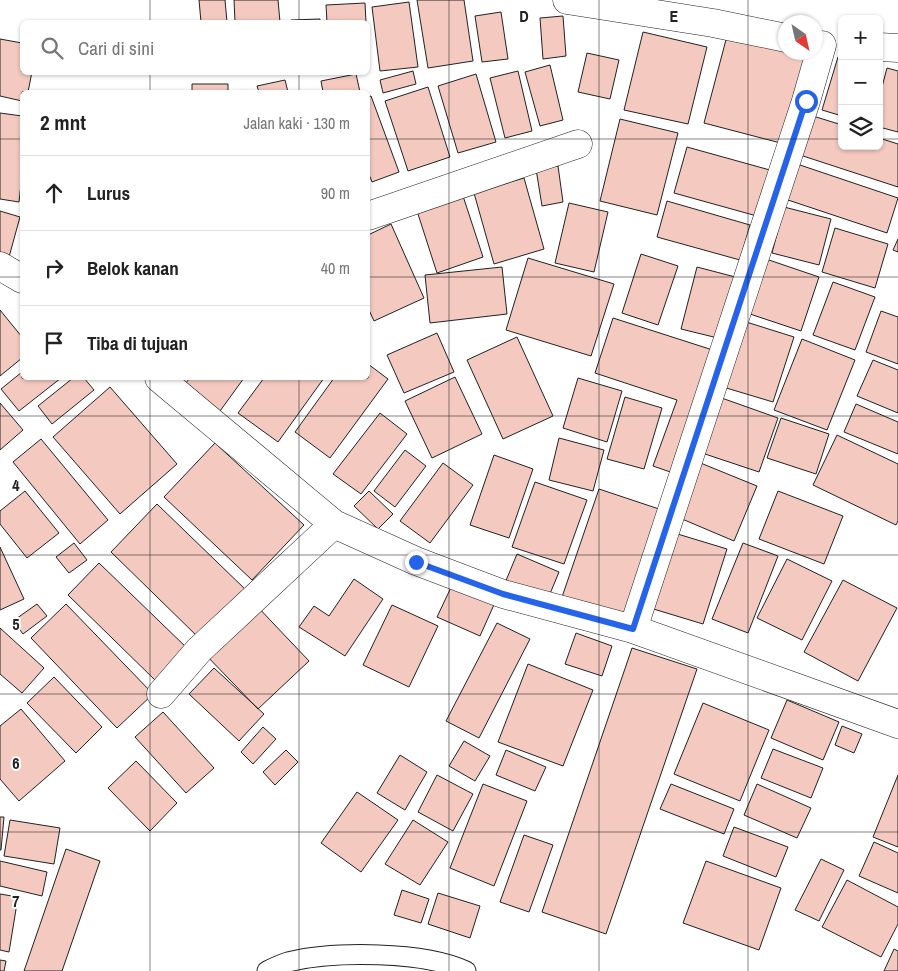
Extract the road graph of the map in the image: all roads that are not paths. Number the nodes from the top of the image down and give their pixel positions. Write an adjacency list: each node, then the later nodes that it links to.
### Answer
1 (567, 0): 2 (street)
2 (778, 36)
3 (826, 45): 12 (street)
4 (883, 47): 5 (street)
5 (898, 48)
6 (578, 144): 7 (street)
7 (370, 215)
8 (0, 266): 9 (street)
9 (20, 278)
10 (162, 380): 11 (street)
11 (334, 524): 12 (street); 13 (street)
12 (633, 629): 14 (street)
13 (161, 694)
14 (898, 724)
15 (267, 971): 16 (lane)
16 (466, 971)

